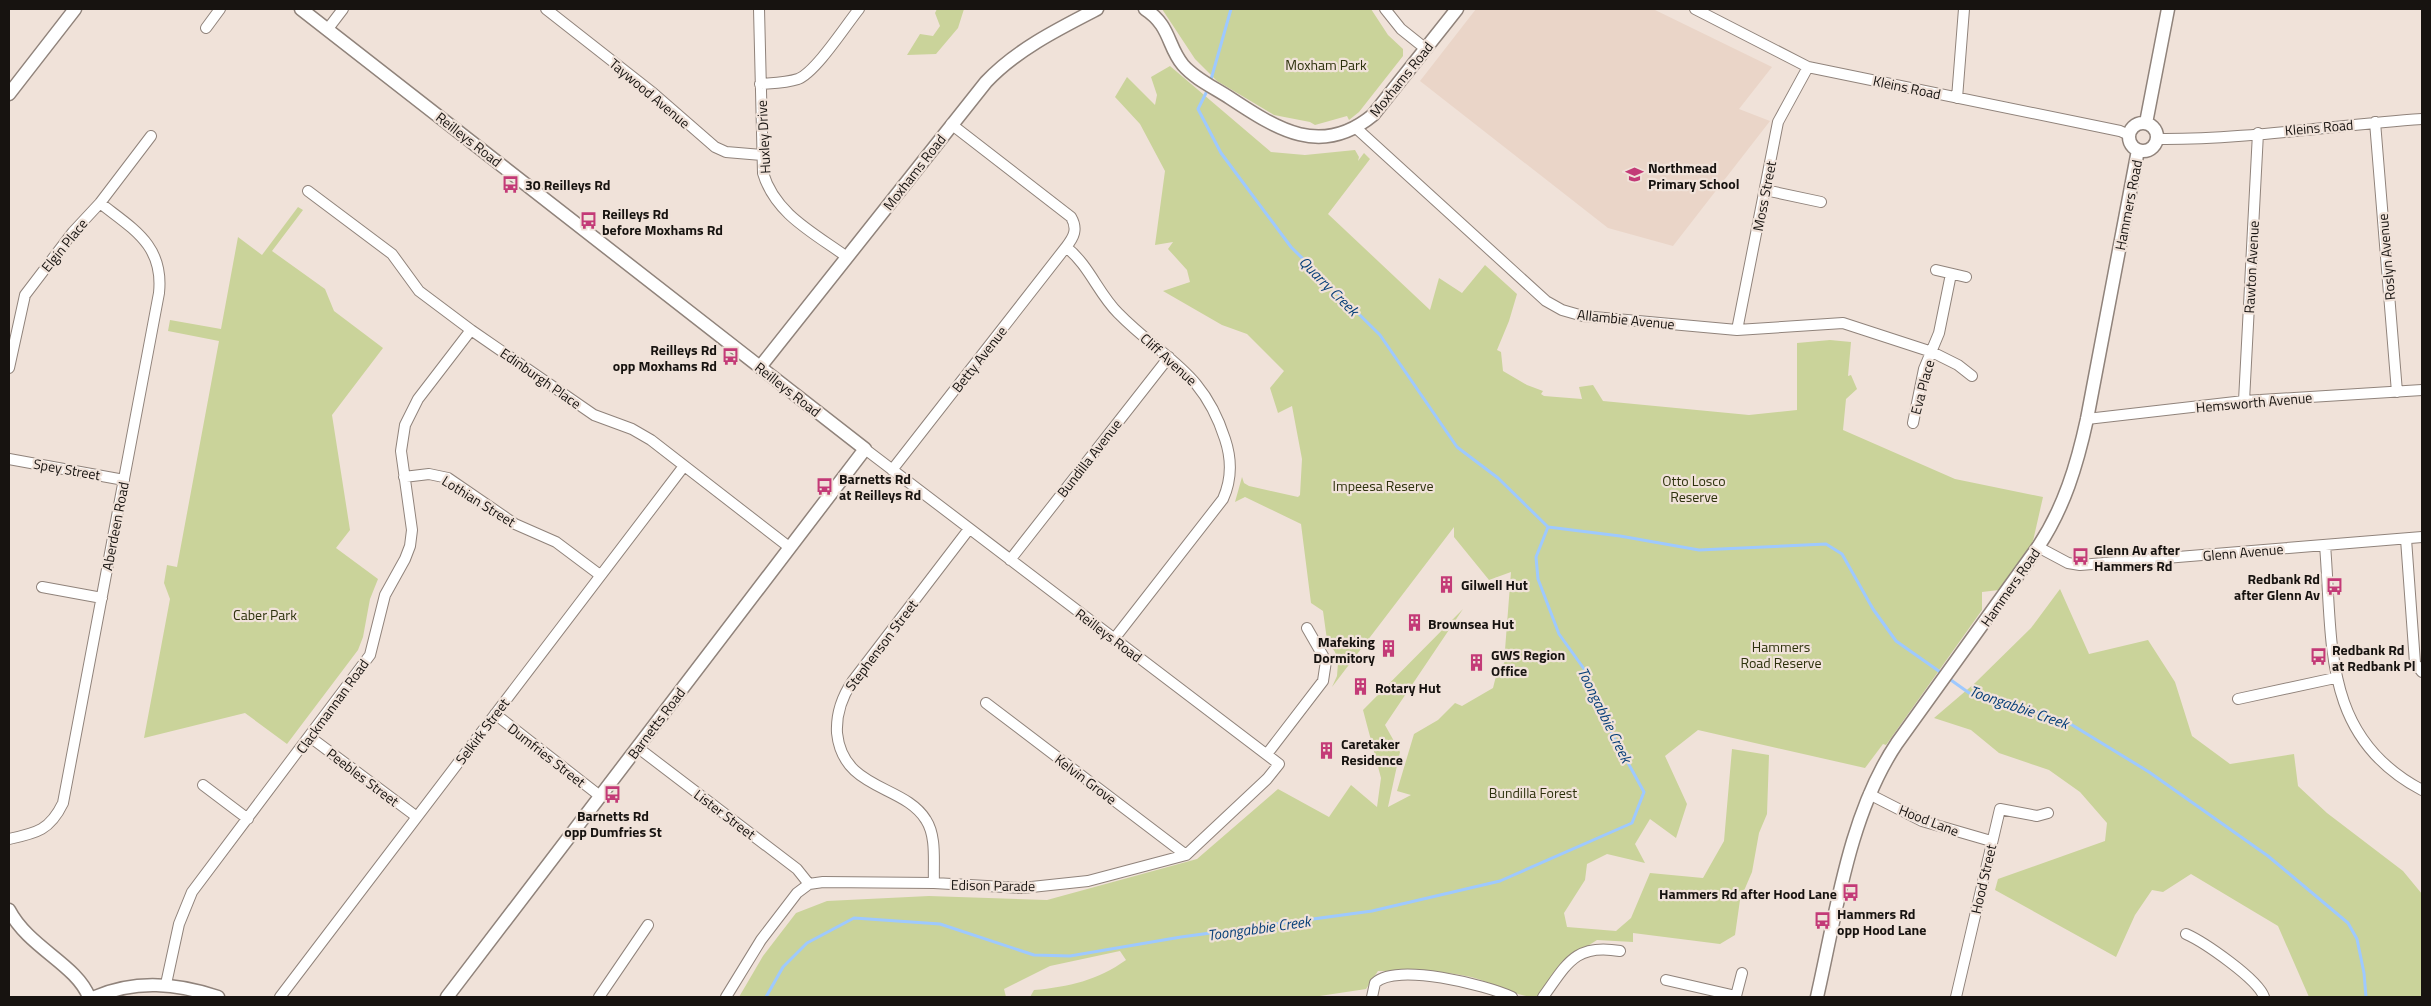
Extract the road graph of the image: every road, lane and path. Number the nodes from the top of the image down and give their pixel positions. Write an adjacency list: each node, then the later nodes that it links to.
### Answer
1 (75, 9): 20 (street)
2 (220, 9): 15 (street)
3 (301, 9): 16 (street, Reilleys Road)
4 (343, 9): 16 (street)
5 (546, 9): 32 (street, Taywood Avenue)
6 (759, 9): 19 (street, Huxley Drive)
7 (859, 9): 19 (street)
8 (1097, 9): 25 (street, Moxhams Road)
9 (1145, 9): 26 (street, Moxhams Road)
10 (1385, 9): 17 (street)
11 (1457, 9): 17 (street, Moxhams Road)
12 (1695, 9): 18 (street, Kleins Road)
13 (1964, 9): 21 (street)
14 (2168, 9): 24 (street)
15 (206, 28)
16 (327, 30): 46 (street, Reilleys Road)
17 (1426, 49): 26 (street, Moxhams Road)
18 (1808, 67): 21 (street, Kleins Road); 33 (street, Moss Street)
19 (760, 84): 32 (street, Huxley Drive)
20 (9, 94)
21 (1957, 98): 28 (street, Kleins Road)
22 (2422, 119): 23 (street, Kleins Road)
23 (2375, 122): 27 (street, Kleins Road); 50 (street, Roslyn Avenue)
24 (2146, 123): 28 (street); 30 (street)
25 (951, 124): 37 (street); 38 (street, Moxhams Road)
26 (1355, 127): 43 (street, Allambie Avenue)
27 (2258, 133): 30 (street, Kleins Road); 51 (street, Rawton Avenue)
28 (2129, 135): 31 (street)
29 (151, 136): 36 (street, Elgin Place)
30 (2157, 139): 31 (street)
31 (2138, 150): 52 (street, Hammers Road)
32 (762, 155): 38 (street, Huxley Drive)
33 (1765, 190): 35 (street); 43 (street, Moss Street)
34 (308, 191): 42 (street, Edinburgh Place)
35 (1821, 202)
36 (100, 203): 47 (street, Elgin Place); 59 (street, Aberdeen Road)
37 (1066, 247): 45 (street, Cliff Avenue); 57 (street, Betty Avenue)
38 (847, 257): 46 (street, Moxhams Road)
39 (1936, 270): 40 (street)
40 (1951, 274): 41 (street); 44 (street, Eva Place)
41 (1966, 277)
42 (471, 330): 56 (street, Edinburgh Place); 58 (street, Clackmannan Road)
43 (1737, 330): 44 (street, Allambie Avenue)
44 (1932, 352): 48 (street, Allambie Avenue); 53 (street, Eva Place)
45 (1169, 357): 66 (street, Bundilla Avenue); 71 (street, Cliff Avenue)
46 (760, 367): 54 (street, Reilleys Road)
47 (9, 368)
48 (1972, 376)
49 (2422, 390): 50 (street, Hemsworth Avenue)
50 (2397, 392): 51 (street, Hemsworth Avenue)
51 (2244, 401): 52 (street, Hemsworth Avenue)
52 (2086, 419): 65 (street, Hammers Road)
53 (1913, 423)
54 (865, 449): 57 (street, Reilleys Road); 64 (street, Barnetts Road)
55 (9, 459): 59 (street, Spey Street)
56 (684, 466): 64 (street, Edinburgh Place); 67 (street, Selkirk Street)
57 (892, 470): 60 (street, Reilleys Road)
58 (404, 477): 67 (street, Lothian Street); 77 (street, Clackmannan Road)
59 (124, 480): 69 (street, Aberdeen Road)
60 (969, 529): 66 (street, Reilleys Road); 91 (street, Stephenson Street)
61 (2422, 537): 62 (street, Glenn Avenue)
62 (2406, 539): 63 (street, Glenn Avenue); 72 (street)
63 (2325, 545): 65 (street, Glenn Avenue); 73 (street)
64 (789, 547): 78 (street, Barnetts Road)
65 (2038, 547): 83 (street, Hammers Road)
66 (1010, 560): 71 (street, Reilleys Road)
67 (600, 574): 76 (street, Selkirk Street)
68 (42, 587): 69 (street)
69 (102, 598): 88 (street, Aberdeen Road)
70 (1307, 628): 79 (street)
71 (1114, 639): 79 (street, Reilleys Road)
72 (2422, 672)
73 (2336, 678): 74 (street); 82 (street)
74 (2238, 699)
75 (986, 703): 90 (street, Kelvin Grove)
76 (495, 714): 84 (street, Dumfries Street); 86 (street, Selkirk Street)
77 (310, 737): 86 (street, Peebles Street); 87 (street, Clackmannan Road)
78 (637, 748): 84 (street, Barnetts Road); 92 (street, Lister Street)
79 (1267, 754): 80 (street, Reilleys Road)
80 (1279, 764): 90 (street, Edison Parade)
81 (203, 784): 87 (street)
82 (2422, 790)
83 (1868, 794): 89 (street, Hood Lane); 111 (street, Hammers Road)
84 (600, 796): 104 (street, Barnetts Road)
85 (2048, 813): 89 (street, Hood Street)
86 (417, 817): 103 (street, Selkirk Street)
87 (248, 819): 99 (street, Clackmannan Road)
88 (9, 838)
89 (1991, 841): 112 (street, Hood Street)
90 (1186, 855): 91 (street, Edison Parade)
91 (934, 883): 92 (street, Edison Parade)
92 (809, 884): 106 (street)
93 (9, 910): 100 (street)
94 (648, 925): 105 (street)
95 (2186, 934): 113 (street)
96 (1620, 951): 109 (street)
97 (1742, 973): 110 (street)
98 (1666, 980): 110 (street)
99 (166, 984): 101 (street); 102 (street)
100 (89, 997)
101 (95, 997)
102 (218, 997)
103 (280, 997)
104 (447, 997)
105 (599, 997)
106 (726, 997)
107 (1372, 997): 108 (street)
108 (1512, 997)
109 (1543, 997)
110 (1736, 997)
111 (1817, 997)
112 (1956, 997)
113 (2264, 997)

